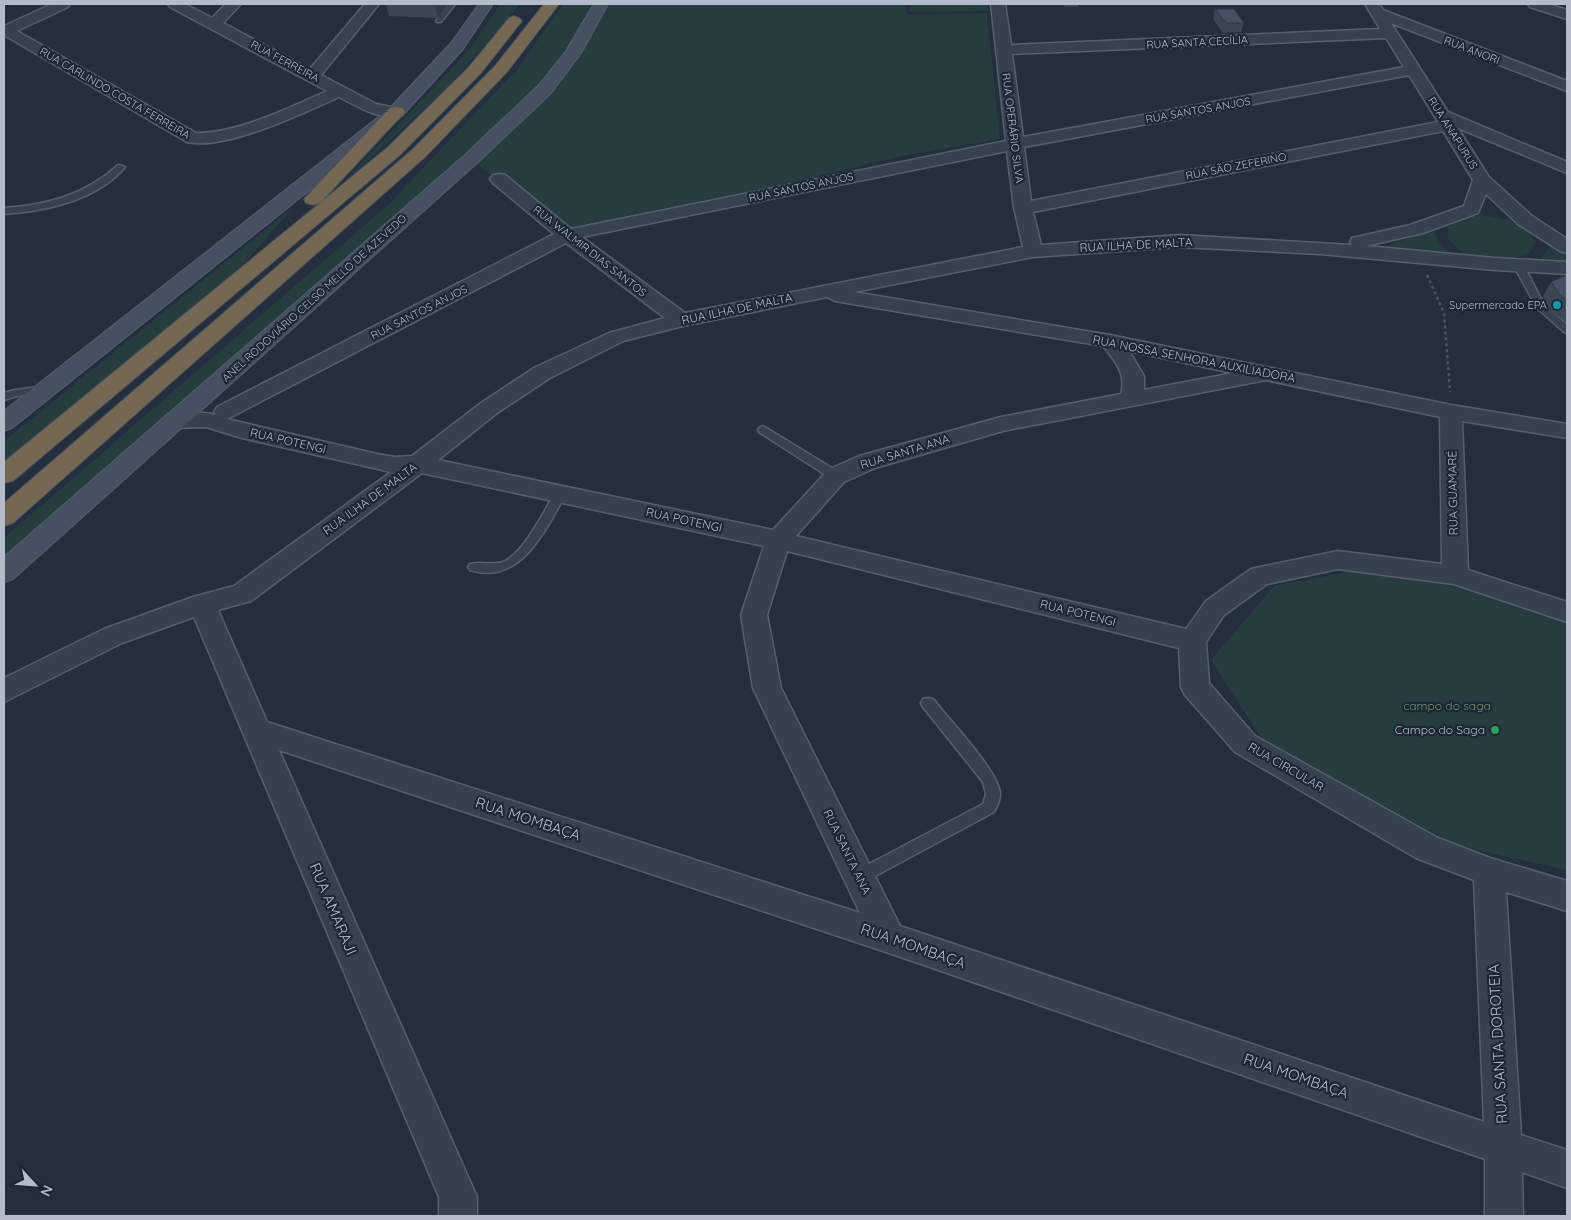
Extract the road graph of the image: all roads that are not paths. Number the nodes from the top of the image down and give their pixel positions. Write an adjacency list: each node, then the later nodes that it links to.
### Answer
1 (63, 4): 16 (street)
2 (175, 4): 15 (street, RUA FERREIRA)
3 (234, 4): 15 (street)
4 (372, 4): 20 (street)
5 (452, 4): 14 (lane)
6 (486, 4): 23 (main road)
7 (528, 4): 42 (highway)
8 (552, 4): 63 (highway)
9 (601, 4): 47 (main road, ANEL RODOVIÁRIO CELSO MELLO DE AZEVEDO)
10 (998, 4): 18 (street, RUA OPERÁRIO SILVA)
11 (1536, 4): 13 (street)
12 (1375, 8): 17 (street, RUA ANAPURUS); 21 (street, RUA ANORI)
13 (1567, 15)
14 (439, 21)
15 (214, 24): 20 (street, RUA FERREIRA)
16 (4, 30): 22 (street, RUA CARLINDO COSTA FERREIRA)
17 (1390, 33): 18 (street, RUA SANTA CECÍLIA); 19 (street, RUA ANAPURUS)
18 (1004, 50): 25 (street, RUA OPERÁRIO SILVA)
19 (1413, 70): 24 (street, RUA ANAPURUS); 25 (street, RUA SANTOS ANJOS)
20 (312, 76): 22 (street, RUA FERREIRA)
21 (1567, 85)
22 (340, 91): 23 (street, RUA FERREIRA)
23 (396, 112): 42 (highway); 49 (main road)
24 (1445, 120): 27 (street); 29 (street, RUA ANAPURUS); 30 (street, RUA SÃO ZEFERINO)
25 (1014, 144): 30 (street, RUA OPERÁRIO SILVA); 35 (street, RUA SANTOS ANJOS)
26 (121, 167): 32 (lane)
27 (1567, 168)
28 (500, 179): 35 (street, RUA WALMIR DIAS SANTOS)
29 (1482, 180): 31 (street, RUA ANAPURUS); 34 (street)
30 (1023, 208): 38 (street, RUA OPERÁRIO SILVA)
31 (1472, 209): 33 (street); 34 (street)
32 (4, 211)
33 (1443, 222): 37 (street); 39 (street)
34 (1529, 223): 36 (street); 40 (street)
35 (567, 235): 44 (street, RUA WALMIR DIAS SANTOS); 52 (street, RUA SANTOS ANJOS)
36 (1567, 247)
37 (1320, 248): 38 (street, RUA ILHA DE MALTA); 39 (street, RUA ILHA DE MALTA)
38 (1033, 251): 43 (street, RUA ILHA DE MALTA)
39 (1472, 262): 40 (street, RUA ILHA DE MALTA)
40 (1519, 266): 41 (street, RUA ILHA DE MALTA); 45 (lane)
41 (1567, 268)
42 (224, 292): 60 (highway)
43 (820, 292): 44 (street, RUA ILHA DE MALTA); 46 (street, RUA NOSSA SENHORA AUXILIADORA)
44 (682, 320): 59 (street, RUA ILHA DE MALTA)
45 (1567, 330)
46 (1110, 341): 48 (street, RUA NOSSA SENHORA AUXILIADORA); 51 (street)
47 (235, 368): 52 (street); 55 (main road, ANEL RODOVIÁRIO CELSO MELLO DE AZEVEDO)
48 (1269, 374): 51 (street, RUA SANTA ANA); 53 (street, RUA NOSSA SENHORA AUXILIADORA)
49 (46, 389): 50 (lane); 54 (main road)
50 (4, 398)
51 (1129, 401): 61 (street, RUA SANTA ANA)
52 (225, 412): 57 (street)
53 (1451, 412): 58 (street, RUA NOSSA SENHORA AUXILIADORA); 67 (street, RUA GUAMARÉ)
54 (4, 422)
55 (174, 422): 57 (street, RUA POTENGI); 66 (main road, ANEL RODOVIÁRIO CELSO MELLO DE AZEVEDO)
56 (763, 430): 61 (lane)
57 (242, 431): 59 (street, RUA POTENGI)
58 (1567, 431)
59 (418, 464): 62 (street, RUA POTENGI); 68 (street, RUA ILHA DE MALTA)
60 (4, 475)
61 (836, 476): 64 (street, RUA SANTA ANA)
62 (560, 494): 64 (street, RUA POTENGI); 65 (lane)
63 (4, 517)
64 (778, 540): 70 (street, RUA POTENGI); 75 (street, RUA SANTA ANA)
65 (474, 567)
66 (4, 572)
67 (1455, 575): 69 (street); 70 (street)
68 (202, 604): 71 (street, RUA ILHA DE MALTA); 73 (street, RUA AMARAJI)
69 (1567, 612)
70 (1192, 641): 74 (street, RUA CIRCULAR)
71 (4, 691)
72 (928, 703): 75 (lane)
73 (256, 730): 77 (street, RUA MOMBAÇA); 80 (street, RUA AMARAJI)
74 (1489, 872): 76 (street, RUA CIRCULAR); 78 (street, RUA SANTA DOROTEIA)
75 (859, 877): 77 (street, RUA SANTA ANA)
76 (1567, 896)
77 (890, 938): 78 (street, RUA MOMBAÇA)
78 (1503, 1146): 79 (street, RUA MOMBAÇA); 81 (street, RUA SANTA DOROTEIA)
79 (1567, 1168)
80 (464, 1210)
81 (1504, 1216)

